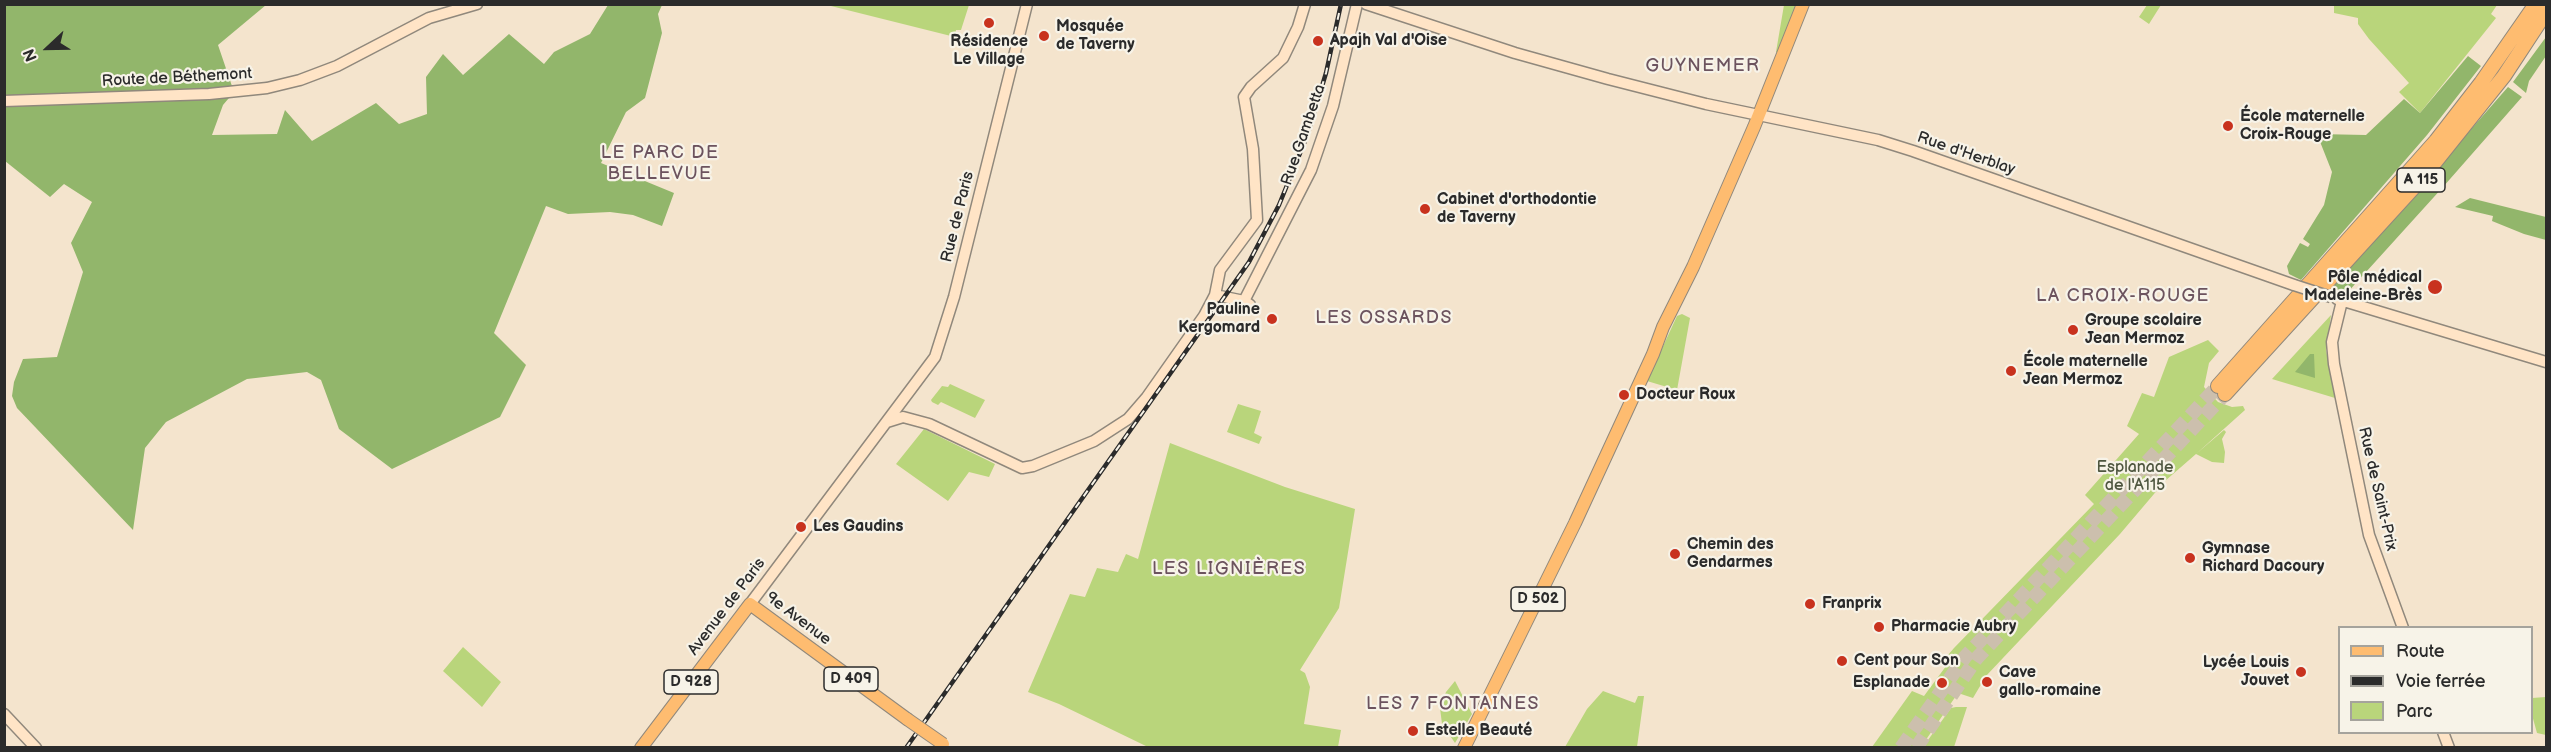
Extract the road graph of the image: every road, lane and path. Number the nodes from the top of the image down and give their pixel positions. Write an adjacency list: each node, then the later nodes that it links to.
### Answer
1 (477, 4): 13 (street, Route de Béthemont)
2 (1027, 4): 18 (street, Rue de Paris / D 928)
3 (1305, 4): 15 (street)
4 (1358, 4): 15 (street, Rue Gambetta)
5 (1366, 4): 14 (street, Rue d'Herblay)
6 (1803, 4): 14 (main road, D 502)
7 (2528, 4): 11 (highway)
8 (2536, 4): 11 (highway, A 115)
9 (2547, 12): 12 (highway, A 115)
10 (2547, 26): 12 (highway)
11 (2501, 56): 12 (highway, A 115)
12 (2504, 76)
13 (4, 101)
14 (1755, 114): 16 (street, Rue d'Herblay, bridge); 23 (main road, D 502)
15 (1215, 295): 19 (street)
16 (2340, 300): 17 (street, Rue d'Herblay); 22 (street, Rue de Saint-Prix)
17 (2547, 362)
18 (904, 398): 19 (street); 20 (street, Rue de Paris / D 928)
19 (914, 419): 20 (street)
20 (887, 422): 21 (street, Avenue de Paris / D 928)
21 (750, 604): 25 (main road, 9e Avenue / D 409, bridge); 27 (main road, Avenue de Paris / D 928)
22 (2403, 626)
23 (1491, 691): 28 (main road, D 502); 29 (main road, D 502)
24 (4, 714): 26 (street)
25 (945, 746)
26 (36, 747)
27 (641, 747)
28 (1457, 747)
29 (1464, 747)

